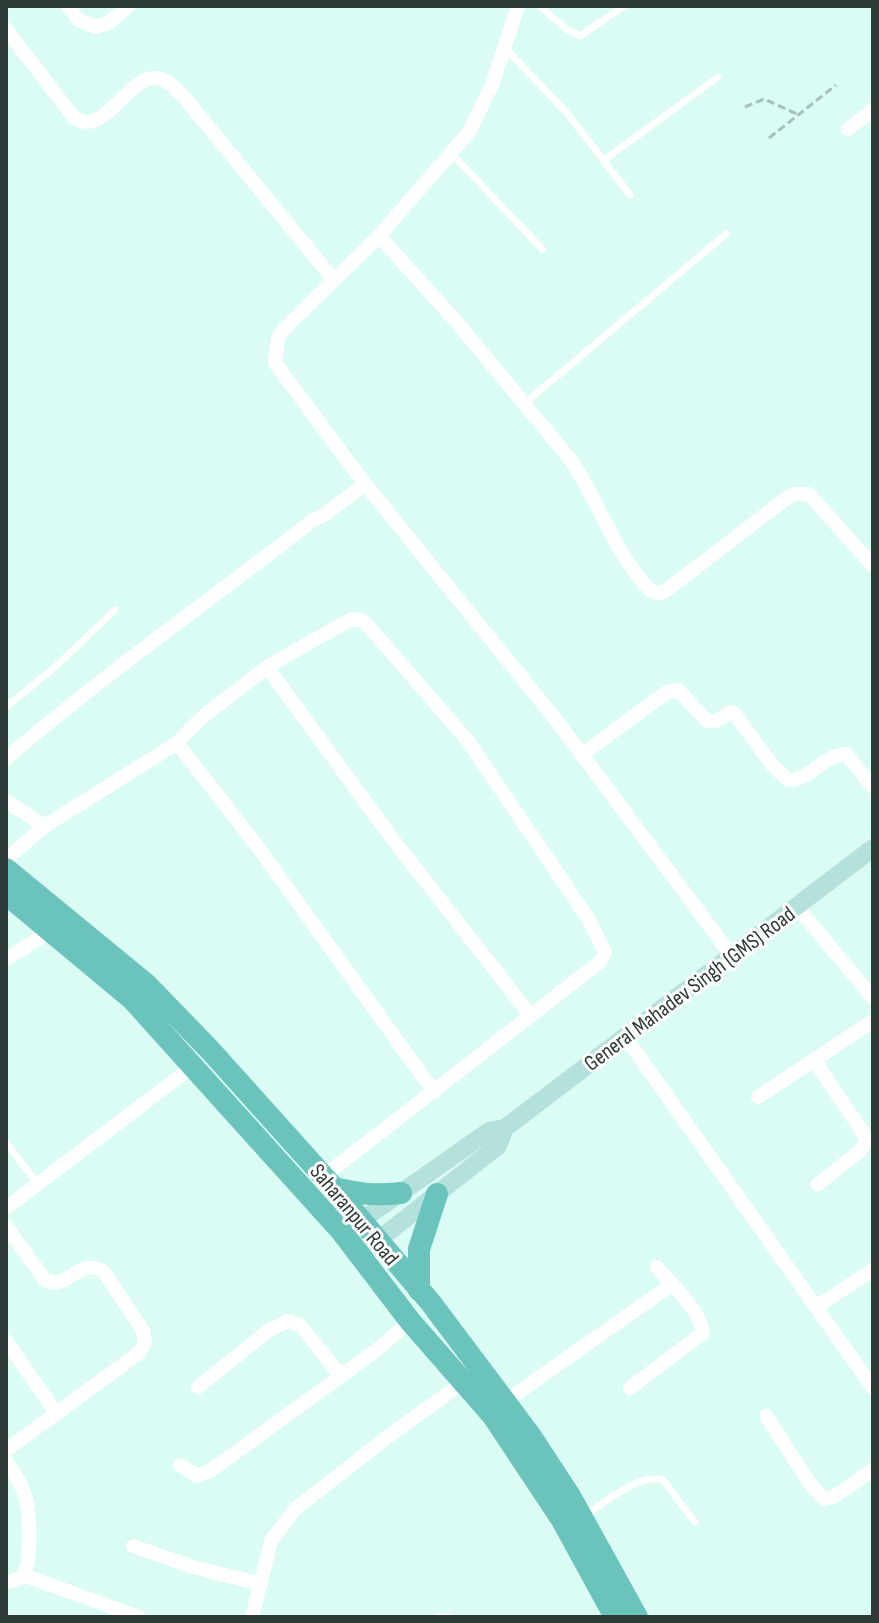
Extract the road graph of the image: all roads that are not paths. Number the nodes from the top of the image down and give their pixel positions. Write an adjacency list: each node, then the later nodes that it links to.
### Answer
1 (68, 6): 2 (street)
2 (129, 6)
3 (518, 6): 7 (street)
4 (540, 6): 5 (lane)
5 (624, 6)
6 (6, 29): 17 (street)
7 (506, 49): 11 (street); 12 (lane)
8 (718, 77): 12 (lane)
9 (873, 110): 10 (street)
10 (848, 129)
11 (451, 153): 15 (street); 16 (lane)
12 (604, 160): 13 (lane)
13 (630, 195)
14 (726, 234): 18 (lane)
15 (379, 236): 17 (street); 18 (street)
16 (542, 249)
17 (333, 279): 19 (street)
18 (525, 403): 20 (street)
19 (365, 484): 25 (street); 26 (street)
20 (873, 566)
21 (115, 610): 23 (lane)
22 (267, 667): 24 (street); 40 (street); 40 (street)
23 (6, 707)
24 (177, 743): 29 (street); 45 (street)
25 (581, 755): 27 (street); 36 (street)
26 (6, 759)
27 (873, 787)
28 (6, 801): 29 (street)
29 (45, 826): 31 (street)
30 (870, 856): 34 (street, General Mahadev Singh (GMS) Road)
31 (6, 859)
32 (6, 869): 38 (main road, Saharanpur Road)
33 (6, 894): 35 (main road, Saharanpur Road)
34 (797, 907): 36 (street, General Mahadev Singh (GMS) Road); 39 (street)
35 (51, 931): 37 (street); 38 (main road, Saharanpur Road)
36 (731, 955): 42 (street, General Mahadev Singh (GMS) Road)
37 (6, 959)
38 (139, 992): 44 (main road, Saharanpur Road); 49 (main road, Saharanpur Road)
39 (873, 998)
40 (531, 1016): 45 (street)
41 (873, 1021): 43 (street)
42 (624, 1035): 47 (street, General Mahadev Singh (GMS) Road); 63 (street)
43 (814, 1060): 46 (street); 51 (street)
44 (192, 1067): 50 (street); 56 (main road, Saharanpur Road)
45 (434, 1092): 49 (street)
46 (758, 1097)
47 (505, 1128): 52 (street, General Mahadev Singh (GMS) Road); 53 (street, General Mahadev Singh (GMS) Road)
48 (6, 1143): 50 (lane)
49 (329, 1182): 52 (main road); 56 (main road, Saharanpur Road)
50 (38, 1184): 54 (street)
51 (818, 1184)
52 (401, 1193): 56 (street, General Mahadev Singh (GMS) Road)
53 (437, 1194): 57 (street, General Mahadev Singh (GMS) Road); 62 (main road)
54 (6, 1208)
55 (6, 1226): 72 (street)
56 (352, 1227): 57 (main road, Saharanpur Road); 58 (main road, Saharanpur Road)
57 (378, 1241): 58 (street, General Mahadev Singh (GMS) Road); 62 (main road, Saharanpur Road)
58 (359, 1255): 64 (main road, Saharanpur Road)
59 (657, 1267): 61 (street)
60 (873, 1270): 63 (street)
61 (671, 1285): 69 (street); 71 (street)
62 (419, 1290): 71 (main road, Saharanpur Road)
63 (816, 1307): 70 (street)
64 (410, 1321): 66 (street); 67 (main road, Saharanpur Road)
65 (6, 1341): 72 (street)
66 (340, 1375): 68 (street); 76 (street)
67 (465, 1381): 83 (street); 84 (main road, Saharanpur Road)
68 (198, 1387)
69 (630, 1388)
70 (873, 1388)
71 (506, 1401): 78 (main road, Saharanpur Road)
72 (57, 1414): 74 (street)
73 (766, 1416): 77 (street)
74 (6, 1450)
75 (6, 1461): 81 (street)
76 (180, 1465)
77 (873, 1470)
78 (582, 1518): 79 (lane); 84 (main road, Saharanpur Road)
79 (695, 1522)
80 (133, 1546): 83 (street)
81 (23, 1575): 82 (street); 85 (street)
82 (6, 1582)
83 (261, 1584): 86 (street)
84 (630, 1616)
85 (139, 1617)
86 (252, 1617)
87 (437, 1617): 88 (lane)
88 (448, 1617)

